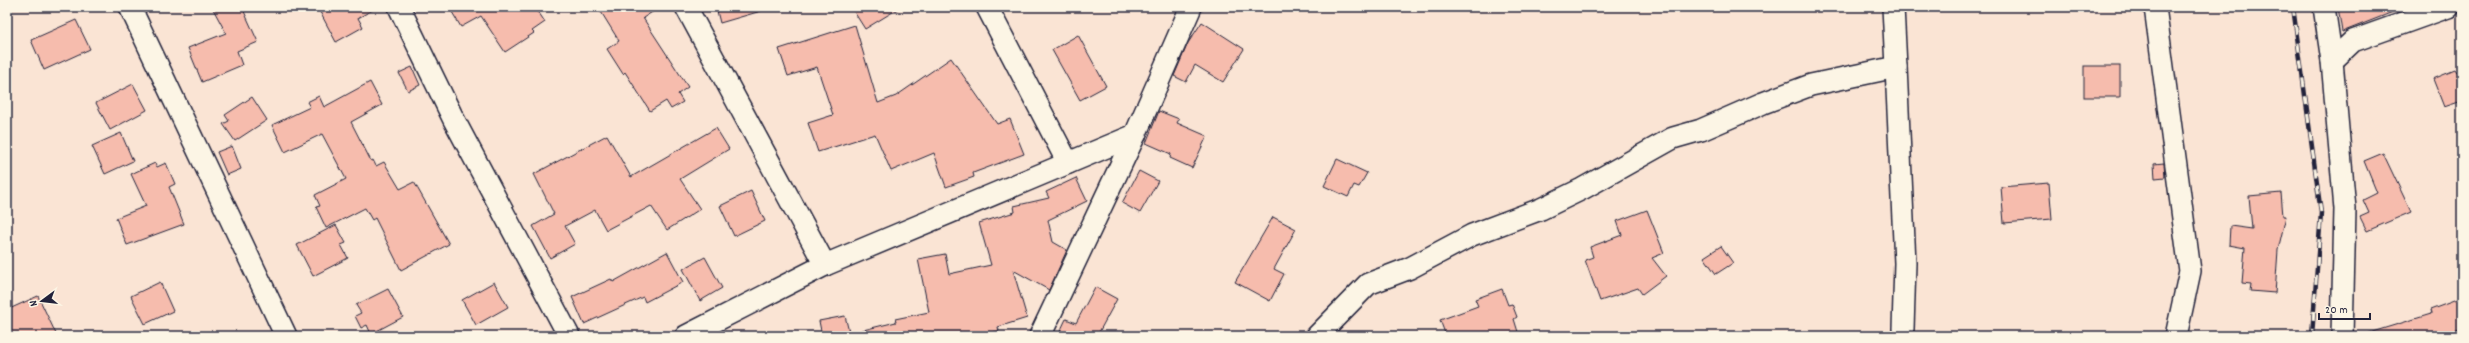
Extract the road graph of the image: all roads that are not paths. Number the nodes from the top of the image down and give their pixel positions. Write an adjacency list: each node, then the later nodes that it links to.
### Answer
1 (130, 7): 16 (street)
2 (399, 7): 17 (street)
3 (686, 7): 14 (street)
4 (987, 7): 13 (street)
5 (1191, 7): 12 (street)
6 (1893, 7): 11 (street)
7 (2155, 7): 21 (street)
8 (2324, 7): 10 (street)
9 (2448, 7): 10 (street)
10 (2332, 61): 22 (street)
11 (1896, 67): 15 (street); 20 (street)
12 (1135, 135): 13 (street); 19 (street)
13 (1068, 163): 14 (street)
14 (826, 265): 18 (street)
15 (1905, 334)
16 (286, 336)
17 (569, 336)
18 (686, 336)
19 (1040, 336)
20 (1317, 336)
21 (2176, 336)
22 (2342, 336)

